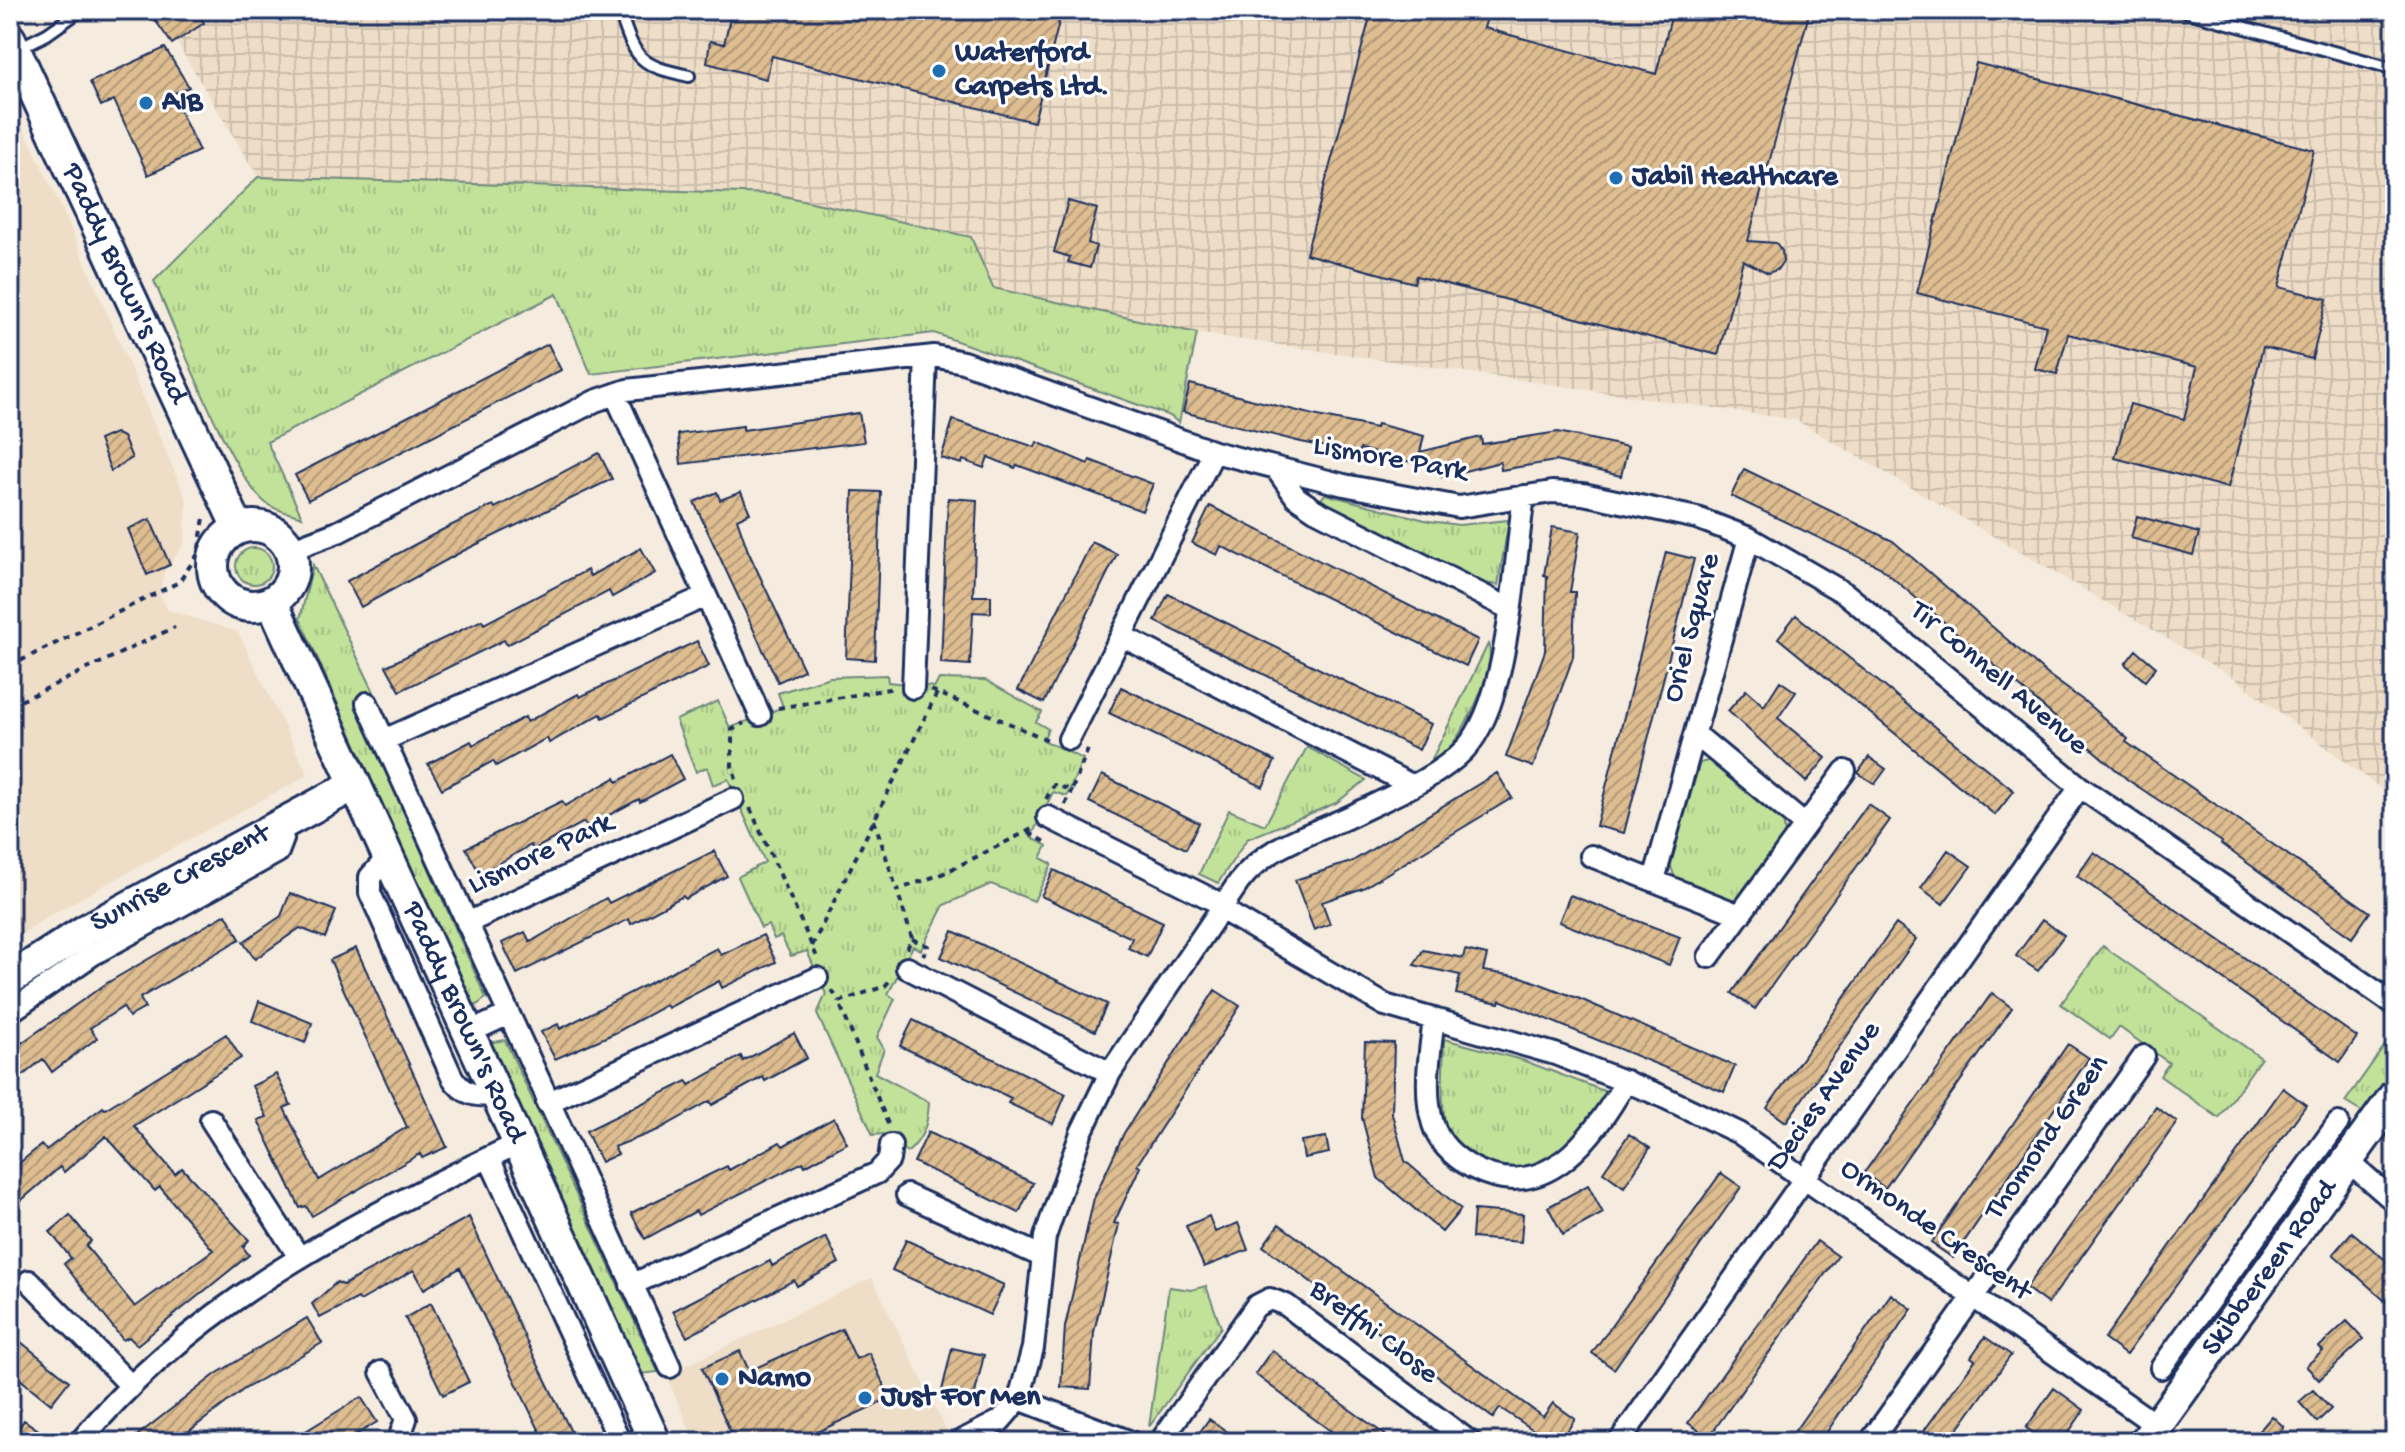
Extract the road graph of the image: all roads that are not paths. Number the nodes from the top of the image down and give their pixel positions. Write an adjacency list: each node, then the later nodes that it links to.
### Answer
1 (81, 10): 4 (lane)
2 (619, 10): 6 (lane)
3 (2181, 10): 5 (lane)
4 (12, 45): 12 (street, Paddy Brown's Road)
5 (2395, 69)
6 (689, 76)
7 (926, 357): 8 (street, Lismore Park); 9 (street, Lismore Park); 19 (street)
8 (615, 394): 14 (street, Lismore Park); 15 (street)
9 (1214, 452): 10 (street, Lismore Park); 18 (street)
10 (1277, 470): 11 (street, Lismore Park); 17 (street, Lismore Park)
11 (1524, 496): 13 (street, Tir Connell Avenue); 17 (street)
12 (238, 528): 14 (street); 16 (street)
13 (1749, 538): 22 (street, Oriel Square); 28 (street, Tir Connell Avenue)
14 (290, 550): 16 (street)
15 (706, 596): 21 (street); 24 (street)
16 (272, 602): 26 (street, Paddy Brown's Road)
17 (1510, 609): 27 (street)
18 (1122, 636): 23 (street); 27 (street)
19 (913, 688)
20 (367, 703): 24 (street, Lismore Park)
21 (760, 715)
22 (1695, 734): 31 (street, Oriel Square); 35 (street, Oriel Square)
23 (1069, 739)
24 (384, 740): 38 (street, Lismore Park)
25 (1845, 771): 31 (street)
26 (354, 785): 32 (street, Sunrise Crescent); 34 (street, Paddy Brown's Road)
27 (1411, 785): 36 (street)
28 (2080, 787): 43 (street, Tir Connell Avenue); 60 (street, Decies Avenue)
29 (740, 797): 38 (street, Lismore Park)
30 (1042, 816): 36 (street)
31 (1805, 825): 37 (street)
32 (276, 827): 42 (street, Sunrise Crescent); 44 (street)
33 (1591, 856): 35 (street)
34 (388, 857): 47 (street, Paddy Brown's Road); 51 (street)
35 (1654, 880): 37 (street)
36 (1222, 907): 46 (street, Ormonde Crescent); 49 (street)
37 (1740, 915): 39 (street)
38 (467, 923): 45 (street, Lismore Park)
39 (1709, 957)
40 (903, 963): 49 (street)
41 (822, 977): 53 (street)
42 (10, 979)
43 (2395, 1005)
44 (10, 1012)
45 (507, 1015): 47 (street); 53 (street, Lismore Park)
46 (1434, 1019): 50 (street, Ormonde Crescent); 50 (street)
47 (468, 1033): 51 (street, Paddy Brown's Road)
48 (2144, 1056): 68 (street, Thomond Green)
49 (1110, 1073): 63 (street)
50 (1626, 1081): 60 (street, Ormonde Crescent)
51 (497, 1095): 57 (street, Paddy Brown's Road)
52 (2395, 1095): 59 (street, Skibbereen Road)
53 (547, 1103): 67 (street, Lismore Park)
54 (211, 1120): 64 (street)
55 (2338, 1123): 65 (street, Skibbereen Road)
56 (891, 1137): 67 (street)
57 (519, 1143): 58 (street); 78 (street, Paddy Brown's Road)
58 (489, 1158): 64 (street); 77 (street)
59 (2348, 1161): 62 (street); 65 (street, Skibbereen Road)
60 (1805, 1177): 68 (street, Ormonde Crescent); 83 (street, Decies Avenue)
61 (907, 1195): 63 (street)
62 (2395, 1202)
63 (1041, 1256): 73 (street)
64 (299, 1257): 72 (street)
65 (2254, 1264): 70 (street, Skibbereen Road); 74 (street, Skibbereen Road)
66 (29, 1281): 72 (street)
67 (631, 1285): 69 (street, Lismore Park)
68 (1974, 1295): 74 (street, Ormonde Crescent); 84 (street, Thomond Green)
69 (670, 1367)
70 (2161, 1368)
71 (381, 1372): 76 (street)
72 (131, 1386): 75 (street)
73 (1019, 1399): 79 (street); 80 (street)
74 (2150, 1433)
75 (80, 1442)
76 (398, 1442)
77 (620, 1442)
78 (655, 1442)
79 (959, 1442)
80 (1131, 1442)
81 (1160, 1442): 82 (street, Breffni Close)
82 (1470, 1442)
83 (1619, 1442)
84 (1870, 1442)

